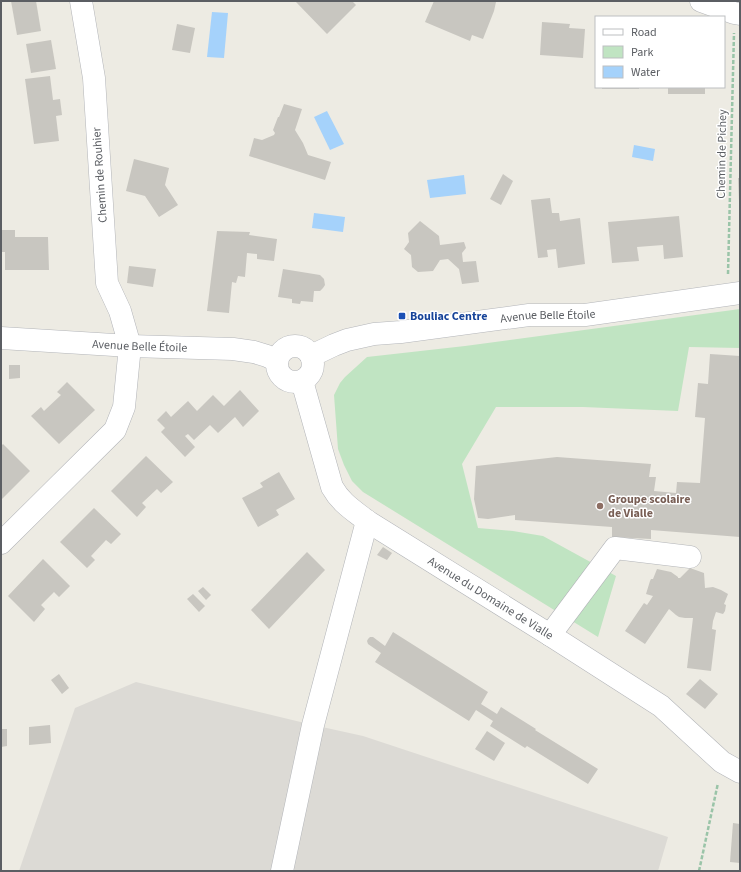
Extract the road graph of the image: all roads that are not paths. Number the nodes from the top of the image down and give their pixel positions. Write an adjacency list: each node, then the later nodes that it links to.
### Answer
1 (81, 1): 6 (street, Chemin de Rouhier)
2 (701, 1): 3 (street)
3 (737, 13)
4 (734, 294): 7 (street, Avenue Belle Étoile)
5 (1, 338): 6 (street, Avenue Belle Étoile)
6 (130, 346): 8 (street, Avenue Belle Étoile); 11 (street)
7 (312, 356): 8 (street); 9 (street)
8 (277, 361): 9 (street)
9 (302, 381): 10 (street, Avenue du Domaine de Vialle)
10 (367, 521): 13 (street, Avenue du Domaine de Vialle); 15 (street)
11 (1, 542)
12 (690, 557): 13 (street)
13 (550, 635): 14 (street, Avenue du Domaine de Vialle)
14 (731, 767)
15 (282, 871)

